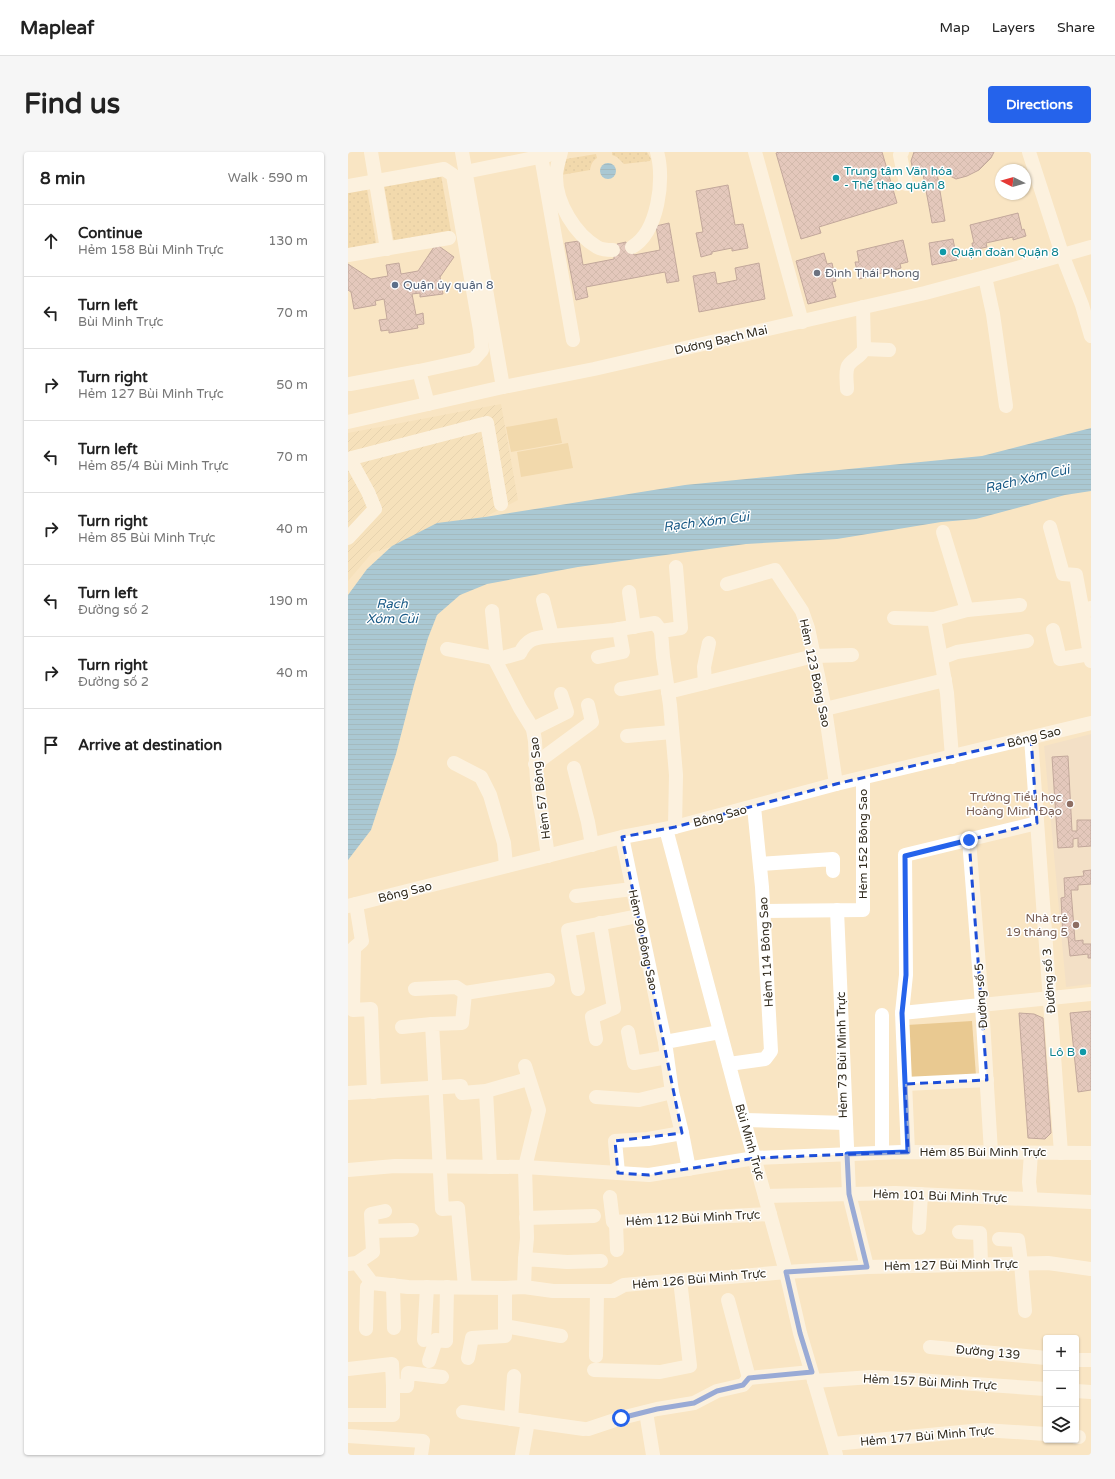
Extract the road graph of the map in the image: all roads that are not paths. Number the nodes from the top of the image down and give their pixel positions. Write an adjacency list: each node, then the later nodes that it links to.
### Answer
1 (371, 152): 10 (street)
2 (462, 152): 9 (street)
3 (562, 152): 8 (street); 17 (street)
4 (657, 152): 14 (street)
5 (755, 152): 22 (street)
6 (902, 152): 11 (street)
7 (1029, 152): 18 (street)
8 (541, 156): 9 (street); 24 (street)
9 (465, 172): 29 (street)
10 (376, 181): 12 (street); 16 (street); 27 (street)
11 (906, 184)
12 (348, 186)
13 (449, 238): 16 (street)
14 (632, 247)
15 (1091, 247): 18 (street, Dương Bạch Mai)
16 (388, 249): 19 (street)
17 (613, 250)
18 (1062, 254): 20 (street, Dương Bạch Mai); 23 (street)
19 (348, 256)
20 (985, 277): 21 (street, Dương Bạch Mai); 32 (street)
21 (863, 307): 22 (street, Dương Bạch Mai); 25 (street)
22 (802, 322): 29 (street, Dương Bạch Mai)
23 (1091, 336)
24 (573, 340)
25 (864, 349): 26 (street); 30 (street)
26 (889, 350)
27 (419, 371): 28 (street); 31 (street)
28 (350, 384)
29 (503, 387): 31 (street, Dương Bạch Mai)
30 (847, 389)
31 (428, 404): 33 (street, Dương Bạch Mai)
32 (1006, 406)
33 (348, 422)
34 (349, 459): 35 (street); 38 (street)
35 (501, 504)
36 (1050, 527): 45 (street)
37 (942, 532): 44 (street)
38 (348, 538)
39 (676, 567): 52 (street)
40 (727, 584): 58 (street, Hẻm 123 Bông Sao)
41 (628, 592): 49 (street)
42 (543, 600): 53 (street)
43 (1020, 606): 44 (street)
44 (967, 610): 48 (street)
45 (1087, 610): 61 (street)
46 (492, 611): 62 (street, Hẻm 57 Bông Sao)
47 (894, 618): 48 (street)
48 (934, 619): 60 (street)
49 (634, 626): 50 (street); 52 (street)
50 (619, 629): 53 (street); 59 (street)
51 (1053, 630): 61 (street)
52 (661, 631): 65 (street, Bùi Minh Trực)
53 (552, 636): 62 (street)
54 (1028, 640): 60 (street)
55 (709, 643): 64 (street)
56 (447, 649): 62 (street)
57 (852, 655): 58 (street)
58 (814, 656): 64 (street); 69 (street, Hẻm 123 Bông Sao)
59 (598, 657)
60 (941, 658): 63 (street)
61 (1090, 658)
62 (495, 659): 71 (street, Hẻm 57 Bông Sao)
63 (945, 680): 69 (street); 75 (street)
64 (705, 683): 65 (street)
65 (667, 686): 66 (street); 72 (street, Bùi Minh Trực)
66 (621, 689)
67 (561, 694): 71 (street)
68 (588, 704): 77 (street)
69 (825, 709): 80 (street, Hẻm 123 Bông Sao)
70 (1091, 723): 74 (street, Bông Sao)
71 (533, 729): 77 (street, Hẻm 57 Bông Sao)
72 (672, 732): 73 (street); 83 (street, Bùi Minh Trực)
73 (627, 736)
74 (1031, 738): 75 (street, Bông Sao); 82 (street, Đường số 3)
75 (952, 757): 79 (street, Bông Sao)
76 (454, 762): 89 (street)
77 (535, 764): 87 (street, Hẻm 57 Bông Sao)
78 (574, 768): 86 (street)
79 (863, 778): 80 (street, Bông Sao); 95 (street, Hẻm 152 Bông Sao)
80 (836, 784): 81 (street, Bông Sao)
81 (754, 807): 83 (street, Bông Sao); 88 (street, Hẻm 114 Bông Sao)
82 (1037, 823): 85 (street); 103 (street, Đường số 3)
83 (671, 828): 84 (street, Bông Sao); 110 (street, Bùi Minh Trực)
84 (622, 837): 86 (street, Bông Sao); 91 (street, Hẻm 90 Bông Sao)
85 (969, 840): 104 (street, Đường số 5); 105 (street)
86 (592, 845): 87 (street, Bông Sao)
87 (548, 856): 89 (street, Bông Sao)
88 (760, 864): 90 (street); 94 (street, Hẻm 114 Bông Sao)
89 (506, 866): 93 (street, Bông Sao)
90 (833, 870)
91 (632, 889): 92 (street); 96 (street, Hẻm 90 Bông Sao)
92 (576, 896)
93 (352, 905): 119 (street)
94 (764, 910): 95 (street); 114 (street, Hẻm 114 Bông Sao)
95 (838, 910): 124 (street, Hẻm 73 Bùi Minh Trực)
96 (638, 916): 97 (street); 112 (street, Hẻm 90 Bông Sao)
97 (600, 923): 100 (street); 111 (street)
98 (548, 980): 101 (street)
99 (415, 989): 101 (street)
100 (578, 989)
101 (465, 993): 107 (street)
102 (1091, 994): 103 (street)
103 (1050, 998): 104 (street); 130 (street, Đường số 3)
104 (982, 1005): 105 (street); 115 (street, Đường số 5)
105 (902, 1013): 116 (street)
106 (882, 1015): 126 (street)
107 (432, 1024): 108 (street); 117 (street)
108 (402, 1026)
109 (628, 1032): 113 (street)
110 (720, 1032): 112 (street); 114 (street, Bùi Minh Trực)
111 (596, 1039)
112 (665, 1042): 113 (street, Hẻm 90 Bông Sao)
113 (667, 1057): 120 (street, Hẻm 90 Bông Sao)
114 (728, 1064): 123 (street, Bùi Minh Trực)
115 (987, 1080): 116 (street); 128 (street, Đường số 5)
116 (905, 1084): 127 (street)
117 (434, 1087): 118 (street); 119 (street); 134 (street)
118 (486, 1091): 135 (street); 136 (street)
119 (374, 1092): 121 (street)
120 (672, 1092): 122 (street); 125 (street, Hẻm 90 Bông Sao)
121 (348, 1093)
122 (596, 1098)
123 (744, 1120): 124 (street, Hẻm 73 Bùi Minh Trực); 133 (street, Bùi Minh Trực)
124 (846, 1123): 132 (street)
125 (682, 1132): 137 (street, Hẻm 90 Bông Sao); 139 (street)
126 (882, 1152): 127 (street, Hẻm 85 Bùi Minh Trực); 132 (street, Hẻm 85 Bùi Minh Trực)
127 (908, 1152): 128 (street, Hẻm 85 Bùi Minh Trực)
128 (991, 1152): 129 (street, Hẻm 85 Bùi Minh Trực)
129 (1031, 1152): 130 (street, Hẻm 85 Bùi Minh Trực); 144 (street)
130 (1061, 1153): 131 (street, Hẻm 85 Bùi Minh Trực)
131 (1091, 1153)
132 (847, 1154): 133 (street, Hẻm 85 Bùi Minh Trực); 140 (street)
133 (755, 1158): 137 (street, Hẻm 85 Bùi Minh Trực); 142 (street, Bùi Minh Trực)
134 (440, 1166): 135 (street, Hẻm 85 Bùi Minh Trực); 138 (street, Hẻm 85 Bùi Minh Trực); 170 (street)
135 (490, 1167): 136 (street, Hẻm 85 Bùi Minh Trực)
136 (525, 1167): 139 (street, Hẻm 85 Bùi Minh Trực); 149 (street)
137 (689, 1169): 139 (street, Hẻm 85 Bùi Minh Trực)
138 (348, 1170)
139 (618, 1173)
140 (849, 1194): 141 (street, Hẻm 101 Bùi Minh Trực); 142 (street, Hẻm 101 Bùi Minh Trực); 162 (street)
141 (921, 1194): 144 (street, Hẻm 101 Bùi Minh Trực); 151 (street)
142 (765, 1196): 147 (street, Bùi Minh Trực)
143 (610, 1197): 150 (street, Hẻm 112 Bùi Minh Trực)
144 (1031, 1200): 145 (street, Hẻm 101 Bùi Minh Trực)
145 (1091, 1202)
146 (385, 1211): 153 (street)
147 (770, 1214): 150 (street, Hẻm 112 Bùi Minh Trực); 164 (street, Bùi Minh Trực)
148 (594, 1216): 149 (street)
149 (526, 1218): 157 (street)
150 (616, 1223): 156 (street, Hẻm 112 Bùi Minh Trực)
151 (920, 1228)
152 (412, 1230): 153 (street)
153 (372, 1231): 159 (street)
154 (960, 1232): 161 (street)
155 (1000, 1239): 160 (street)
156 (617, 1250)
157 (525, 1259): 158 (street); 171 (street)
158 (601, 1261)
159 (353, 1263): 166 (street)
160 (1021, 1263): 161 (street, Hẻm 127 Bùi Minh Trực); 163 (street, Hẻm 127 Bùi Minh Trực); 175 (street)
161 (981, 1264): 162 (street, Hẻm 127 Bùi Minh Trực)
162 (867, 1267): 164 (street, Hẻm 127 Bùi Minh Trực)
163 (1091, 1268)
164 (786, 1272): 165 (street, Hẻm 126 Bùi Minh Trực); 189 (street, Bùi Minh Trực)
165 (680, 1280): 173 (street, Hẻm 126 Bùi Minh Trực); 173 (street)
166 (372, 1283): 167 (street, Hẻm 126 Bùi Minh Trực); 178 (street)
167 (393, 1285): 168 (street, Hẻm 126 Bùi Minh Trực); 177 (street)
168 (427, 1287): 169 (street, Hẻm 126 Bùi Minh Trực); 180 (street)
169 (447, 1287): 170 (street, Hẻm 126 Bùi Minh Trực); 186 (street)
170 (465, 1287): 172 (street, Hẻm 126 Bùi Minh Trực)
171 (524, 1287): 172 (street, Hẻm 126 Bùi Minh Trực); 173 (street, Hẻm 126 Bùi Minh Trực)
172 (505, 1288): 176 (street)
173 (597, 1291)
174 (728, 1300): 191 (street)
175 (1025, 1311)
176 (505, 1326): 179 (street); 182 (street)
177 (394, 1328)
178 (366, 1329)
179 (561, 1336)
180 (424, 1340)
181 (930, 1346): 183 (street, Đường 139)
182 (468, 1358)
183 (1043, 1358)
184 (1079, 1360): 185 (street)
185 (1091, 1360)
186 (429, 1361)
187 (348, 1369): 192 (street)
188 (514, 1376): 199 (street)
189 (813, 1377): 191 (street, Hẻm 157 Bùi Minh Trực); 193 (street, Hẻm 157 Bùi Minh Trực); 203 (street, Bùi Minh Trực)
190 (442, 1378): 192 (street)
191 (749, 1378): 197 (street)
192 (393, 1386): 198 (street)
193 (1043, 1388)
194 (1079, 1391): 195 (street)
195 (1091, 1392)
196 (463, 1412): 199 (street)
197 (646, 1412): 200 (street); 206 (street)
198 (348, 1415)
199 (511, 1419): 200 (street)
200 (528, 1421): 205 (street)
201 (1043, 1434): 203 (street, Hẻm 177 Bùi Minh Trực)
202 (348, 1436): 204 (street)
203 (834, 1449)
204 (421, 1455)
205 (522, 1455)
206 (653, 1455)

